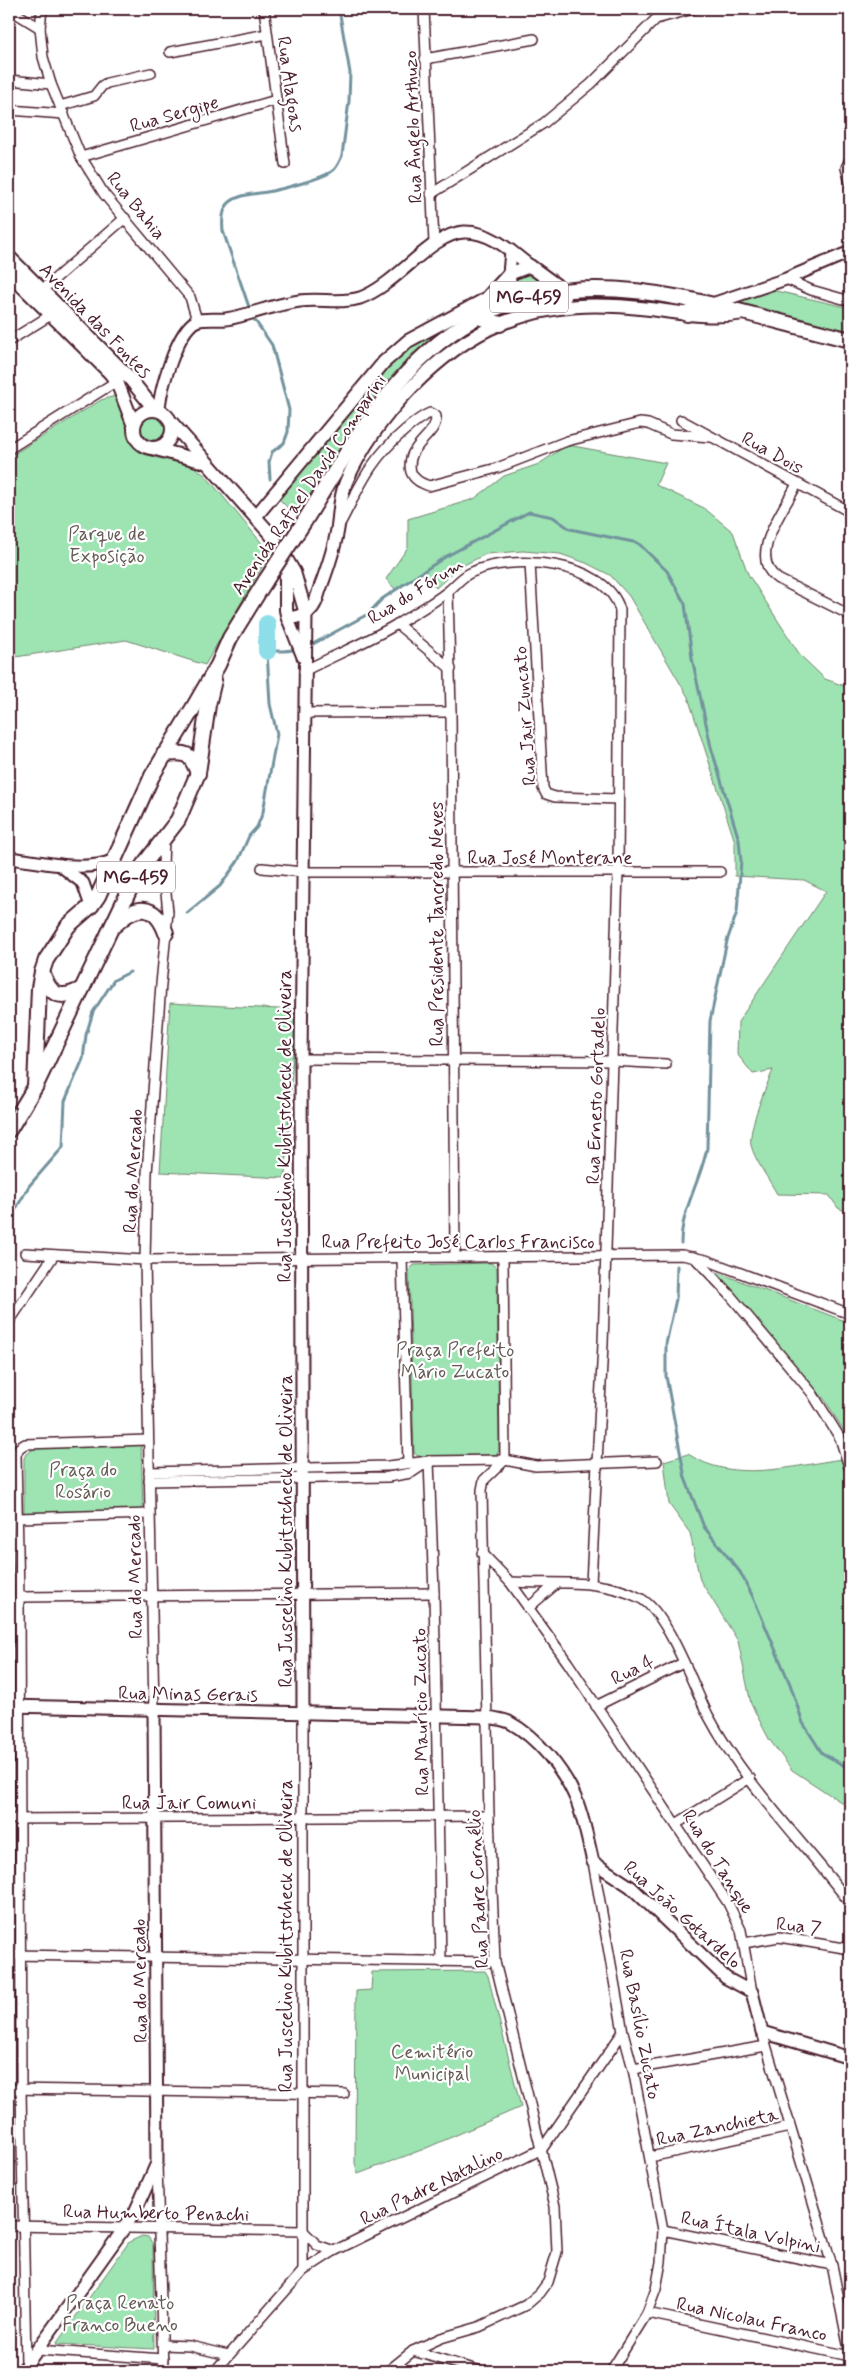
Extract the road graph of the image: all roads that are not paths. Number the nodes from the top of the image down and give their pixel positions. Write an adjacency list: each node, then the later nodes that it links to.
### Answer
1 (9, 9): 6 (street)
2 (42, 9): 6 (street, Rua Bahia)
3 (264, 9): 7 (street, Rua Alagoas)
4 (424, 9): 10 (street, Rua Ângelo Arthuzo)
5 (693, 9): 21 (street)
6 (40, 28): 13 (street, Rua Bahia)
7 (268, 34): 9 (street); 14 (street, Rua Alagoas)
8 (534, 39): 10 (street)
9 (170, 52)
10 (425, 59): 21 (street, Rua Ângelo Arthuzo)
11 (151, 73): 16 (street)
12 (9, 80): 13 (street)
13 (51, 84): 16 (street, Rua Bahia)
14 (276, 100): 17 (street, Rua Sergipe); 19 (street, Rua Alagoas)
15 (9, 110): 16 (street)
16 (62, 110): 17 (street, Rua Bahia)
17 (81, 157): 22 (street, Rua Bahia)
18 (850, 159): 20 (street)
19 (285, 164)
20 (850, 182)
21 (431, 194): 23 (street, Rua Ângelo Arthuzo)
22 (124, 218): 32 (street); 42 (street, Rua Bahia)
23 (434, 244): 24 (street); 42 (street)
24 (511, 251): 27 (street); 29 (street)
25 (850, 252): 30 (street)
26 (9, 257): 32 (main road, Avenida das Fontes)
27 (530, 266): 29 (main road); 31 (main road)
28 (9, 273): 37 (main road, Avenida das Fontes)
29 (509, 278): 33 (main road); 41 (main road); 57 (main road)
30 (786, 279): 34 (street); 35 (street)
31 (559, 288): 33 (main road, Avenida Rafael David Comparini / MG-459); 35 (main road, Avenida Rafael David Comparini / MG-459); 36 (main road)
32 (42, 290): 37 (main road, Avenida das Fontes)
33 (519, 300): 38 (main road); 41 (main road, Avenida Rafael David Comparini / MG-459)
34 (850, 301)
35 (708, 305): 39 (main road); 40 (main road, MG-459)
36 (567, 306): 38 (main road); 39 (main road)
37 (56, 311): 44 (street); 46 (main road, Avenida das Fontes)
38 (535, 311): 43 (main road)
39 (687, 314): 40 (main road)
40 (744, 314): 45 (main road, MG-459)
41 (484, 315): 43 (main road); 70 (main road, Avenida Rafael David Comparini / MG-459, bridge)
42 (197, 320): 47 (street)
43 (500, 324): 58 (main road)
44 (9, 340)
45 (850, 340)
46 (121, 378): 47 (main road, Avenida das Fontes); 50 (main road, Avenida das Fontes); 53 (street)
47 (157, 410): 49 (main road, Avenida das Fontes); 50 (main road, Avenida das Fontes)
48 (681, 420): 51 (street, Rua Dois)
49 (171, 422): 52 (main road); 54 (main road, Avenida das Fontes)
50 (134, 426): 52 (main road, Avenida das Fontes)
51 (711, 437): 55 (street, Rua Dois); 58 (street)
52 (150, 447): 54 (main road, Avenida das Fontes)
53 (9, 449)
54 (205, 462): 57 (main road, Avenida das Fontes)
55 (797, 484): 56 (street, Rua Dois); 66 (street)
56 (850, 512)
57 (256, 516): 59 (main road, Avenida das Fontes)
58 (338, 526): 65 (main road)
59 (286, 558): 62 (main road, Avenida das Fontes); 63 (main road)
60 (530, 563): 61 (street, Rua do Fórum); 64 (street, Rua do Fórum); 77 (street, Rua Jair Zuncato)
61 (448, 592): 68 (street, Rua do Fórum); 71 (street, Rua Presidente Tancredo Neves)
62 (301, 597): 63 (main road); 65 (main road, Avenida das Fontes)
63 (286, 600): 67 (main road)
64 (620, 610): 77 (street, Rua Ernesto Gortadelo)
65 (306, 614): 67 (main road); 69 (street, Rua Juscelino Kubitstcheck de Oliveira)
66 (850, 615)
67 (288, 619): 69 (street, Rua Juscelino Kubitstcheck de Oliveira)
68 (397, 624): 71 (street); 72 (street, Rua do Fórum)
69 (304, 658): 72 (street, Rua Juscelino Kubitstcheck de Oliveira)
70 (218, 665): 75 (main road, Avenida Rafael David Comparini / MG-459); 76 (main road, Avenida Rafael David Comparini / MG-459)
71 (450, 669): 73 (street, Rua Presidente Tancredo Neves)
72 (304, 671): 74 (street, Rua Juscelino Kubitstcheck de Oliveira)
73 (451, 712): 74 (street); 86 (street, Rua Presidente Tancredo Neves)
74 (304, 713): 83 (street, Rua Juscelino Kubitstcheck de Oliveira)
75 (164, 754): 76 (main road); 80 (main road, Avenida Rafael David Comparini / MG-459)
76 (198, 773): 78 (main road, Avenida Rafael David Comparini / MG-459)
77 (618, 799): 84 (street, Rua Ernesto Gortadelo)
78 (164, 840): 88 (main road, Avenida Rafael David Comparini / MG-459); 89 (street, Rua do Mercado)
79 (9, 858): 81 (street)
80 (112, 861): 81 (street); 87 (main road, Avenida Rafael David Comparini / MG-459)
81 (59, 864): 87 (street)
82 (262, 868): 83 (street, Rua José Monterane)
83 (303, 872): 86 (street, Rua José Monterane); 92 (street, Rua Juscelino Kubitstcheck de Oliveira)
84 (618, 872): 85 (street, Rua José Monterane); 86 (street, Rua José Monterane); 94 (street, Rua Ernesto Gortadelo)
85 (720, 872)
86 (452, 874): 93 (street, Rua Presidente Tancredo Neves)
87 (92, 906): 90 (main road, Avenida Rafael David Comparini / MG-459)
88 (113, 927): 89 (main road); 91 (main road, Avenida Rafael David Comparini / MG-459)
89 (166, 933): 106 (street, Rua do Mercado)
90 (42, 972): 91 (main road); 96 (main road, Avenida Rafael David Comparini / MG-459)
91 (82, 990): 96 (main road, Avenida Rafael David Comparini / MG-459)
92 (301, 1060): 93 (street); 104 (street, Rua Juscelino Kubitstcheck de Oliveira)
93 (454, 1060): 94 (street); 102 (street, Rua Presidente Tancredo Neves)
94 (612, 1061): 95 (street); 101 (street, Rua Ernesto Gortadelo)
95 (666, 1064)
96 (35, 1087): 97 (main road, Avenida Rafael David Comparini / MG-459)
97 (9, 1130)
98 (25, 1253): 99 (street, Rua Prefeito José Carlos Francisco)
99 (54, 1255): 106 (street, Rua Prefeito José Carlos Francisco); 108 (street)
100 (503, 1256): 101 (street, Rua Prefeito José Carlos Francisco); 102 (street, Rua Prefeito José Carlos Francisco); 110 (street)
101 (606, 1256): 103 (street, Rua Prefeito José Carlos Francisco); 114 (street, Rua Ernesto Gortadelo)
102 (455, 1257): 105 (street, Rua Prefeito José Carlos Francisco)
103 (694, 1257): 107 (street, Rua Prefeito José Carlos Francisco); 115 (street)
104 (302, 1258): 105 (street, Rua Prefeito José Carlos Francisco); 106 (street, Rua Prefeito José Carlos Francisco); 116 (street, Rua Juscelino Kubitstcheck de Oliveira)
105 (402, 1258): 113 (street)
106 (146, 1260): 109 (street, Rua do Mercado)
107 (850, 1314)
108 (9, 1322)
109 (148, 1440): 117 (street, Rua do Mercado); 119 (street)
110 (505, 1460): 111 (street); 114 (street); 120 (street, Rua Padre Cornélio)
111 (429, 1461): 113 (street); 116 (street); 124 (street, Rua Maurício Zucato)
112 (657, 1461): 114 (street)
113 (408, 1462): 116 (street)
114 (596, 1464): 122 (street, Rua Ernesto Gortadelo)
115 (850, 1470)
116 (301, 1473): 117 (street); 125 (street, Rua Juscelino Kubitstcheck de Oliveira)
117 (149, 1477): 118 (street, Rua do Mercado)
118 (150, 1514): 119 (street); 126 (street, Rua do Mercado)
119 (18, 1518): 127 (street)
120 (482, 1553): 121 (street, Rua do Tanque); 135 (street, Rua Padre Cornélio)
121 (510, 1582): 123 (street); 128 (street, Rua do Tanque)
122 (591, 1583): 123 (street); 129 (street)
123 (557, 1584): 128 (street)
124 (434, 1593): 125 (street); 134 (street, Rua Maurício Zucato)
125 (302, 1594): 126 (street); 133 (street, Rua Juscelino Kubitstcheck de Oliveira)
126 (152, 1596): 127 (street); 132 (street, Rua do Mercado)
127 (19, 1597): 130 (street)
128 (528, 1608): 131 (street, Rua do Tanque)
129 (683, 1662): 131 (street, Rua 4); 136 (street)
130 (14, 1706): 132 (street, Rua Minas Gerais); 142 (street)
131 (596, 1706): 143 (street, Rua do Tanque)
132 (154, 1710): 133 (street, Rua Minas Gerais); 140 (street, Rua do Mercado)
133 (303, 1713): 134 (street, Rua Minas Gerais); 139 (street, Rua Juscelino Kubitstcheck de Oliveira)
134 (437, 1716): 135 (street, Rua Minas Gerais); 137 (street, Rua Maurício Zucato)
135 (486, 1717): 138 (street, Rua Padre Cornélio); 144 (street, Rua Basílio Zucato)
136 (750, 1778): 143 (street); 145 (street)
137 (438, 1816): 138 (street, Rua Jair Comuni); 139 (street, Rua Jair Comuni); 152 (street, Rua Maurício Zucato)
138 (489, 1816): 153 (street, Rua Padre Cornélio)
139 (303, 1817): 140 (street, Rua Jair Comuni); 151 (street, Rua Juscelino Kubitstcheck de Oliveira)
140 (156, 1818): 142 (street, Rua Jair Comuni); 150 (street, Rua do Mercado)
141 (9, 1819): 142 (street, Rua Jair Comuni)
142 (19, 1819): 149 (street)
143 (676, 1824): 146 (street, Rua do Tanque)
144 (593, 1862): 154 (street, Rua João Gotardelo); 155 (street, Rua Basílio Zucato)
145 (850, 1903)
146 (744, 1943): 147 (street, Rua 7); 154 (street, Rua do Tanque)
147 (850, 1949)
148 (9, 1955): 149 (street)
149 (20, 1956): 150 (street); 161 (street)
150 (155, 1957): 151 (street); 162 (street, Rua do Mercado)
151 (303, 1960): 152 (street); 163 (street, Rua Juscelino Kubitstcheck de Oliveira)
152 (441, 1962): 153 (street)
153 (495, 1962): 166 (street, Rua Padre Cornélio)
154 (752, 1992): 156 (street, Rua do Tanque)
155 (623, 2032): 159 (street, Rua Basílio Zucato); 166 (street)
156 (762, 2032): 157 (street, Rua do Tanque); 158 (street)
157 (766, 2046): 159 (street); 165 (street, Rua do Tanque)
158 (850, 2058)
159 (632, 2069): 167 (street, Rua Basílio Zucato)
160 (9, 2089): 161 (street)
161 (21, 2090): 162 (street); 170 (street)
162 (156, 2090): 163 (street); 168 (street, Rua do Mercado)
163 (303, 2094): 164 (street); 174 (street, Rua Juscelino Kubitstcheck de Oliveira)
164 (344, 2094)
165 (790, 2127): 167 (street, Rua Zanchieta); 176 (street, Rua do Tanque)
166 (542, 2149): 175 (street, Rua Padre Natalino); 181 (street, Rua Padre Cornélio)
167 (650, 2157): 173 (street, Rua Basílio Zucato)
168 (157, 2163): 171 (street); 172 (street)
169 (9, 2226): 170 (street, Rua Humberto Penachi)
170 (22, 2226): 171 (street, Rua Humberto Penachi); 185 (street)
171 (125, 2227): 172 (street, Rua Humberto Penachi); 180 (street)
172 (159, 2228): 174 (street, Rua Humberto Penachi); 179 (street)
173 (663, 2230): 176 (street, Rua Ítala Volpini); 178 (street, Rua Basílio Zucato)
174 (302, 2231): 175 (street); 177 (street, Rua Juscelino Kubitstcheck de Oliveira)
175 (334, 2251): 177 (street, Rua Padre Natalino)
176 (832, 2265): 183 (street, Rua do Tanque)
177 (303, 2271): 182 (street)
178 (647, 2313): 183 (street, Rua Nicolau Franco); 190 (street, Rua Basílio Zucato)
179 (163, 2345): 182 (street); 184 (street)
180 (38, 2350): 184 (street); 185 (street)
181 (413, 2351): 188 (street, Rua Padre Cornélio); 189 (street)
182 (228, 2355): 187 (street)
183 (850, 2355)
184 (163, 2359): 186 (street)
185 (24, 2368)
186 (163, 2371)
187 (215, 2371)
188 (388, 2371)
189 (481, 2371)
190 (611, 2371)

